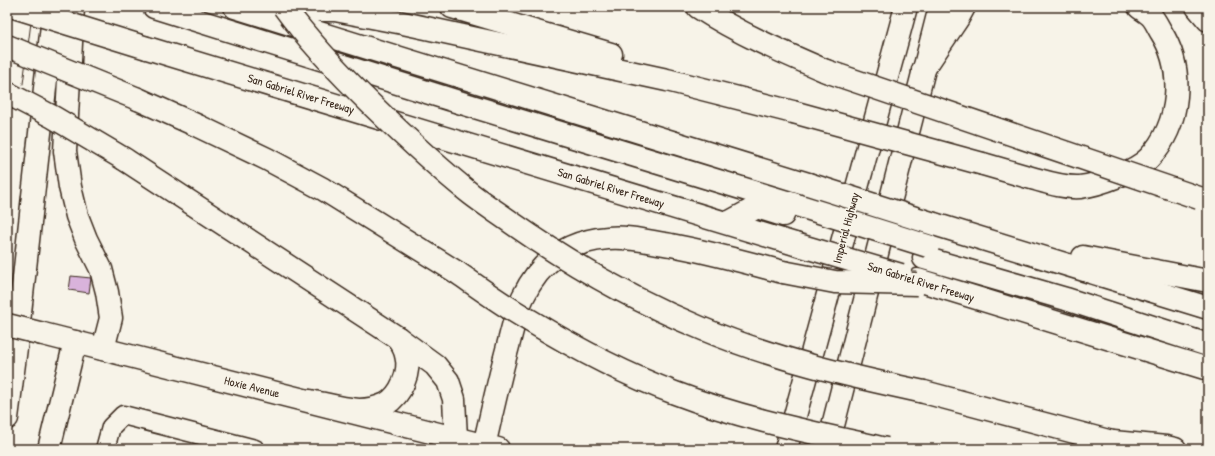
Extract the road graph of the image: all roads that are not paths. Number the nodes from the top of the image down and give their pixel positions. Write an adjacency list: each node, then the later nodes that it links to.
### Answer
1 (14, 7): 21 (main road, San Gabriel River Freeway, bridge)
2 (54, 7): 35 (main road)
3 (73, 7): 32 (main road)
4 (154, 7): 20 (main road)
5 (284, 7): 37 (main road, bridge)
6 (452, 7): 18 (main road)
7 (698, 7): 19 (main road, bridge)
8 (906, 7): 42 (main road, Imperial Highway)
9 (940, 7): 16 (main road)
10 (964, 7): 16 (main road)
11 (1139, 7): 18 (main road, bridge)
12 (1197, 7): 14 (main road)
13 (241, 9): 18 (main road); 22 (main road, bridge)
14 (1208, 20)
15 (7, 46): 44 (main road, bridge)
16 (923, 70): 43 (main road)
17 (7, 93): 29 (main road, bridge)
18 (793, 112)
19 (1203, 199)
20 (801, 213): 21 (main road); 23 (main road, bridge)
21 (728, 223): 25 (main road, San Gabriel River Freeway, bridge)
22 (978, 238): 24 (main road); 26 (main road)
23 (926, 252): 28 (main road); 31 (main road)
24 (1208, 281)
25 (921, 283): 33 (main road, San Gabriel River Freeway); 38 (main road, bridge)
26 (1208, 308)
27 (7, 325): 30 (main road, Hoxie Avenue, bridge)
28 (1208, 332)
29 (398, 338): 34 (main road); 36 (main road)
30 (75, 342): 32 (main road, Hoxie Avenue); 39 (main road)
31 (1208, 345)
32 (103, 349): 34 (main road, Hoxie Avenue)
33 (1208, 369)
34 (310, 401): 36 (main road, Hoxie Avenue)
35 (7, 418)
36 (456, 438): 38 (main road, Hoxie Avenue)
37 (1120, 446): 45 (main road)
38 (491, 447)
39 (49, 449)
40 (105, 449): 41 (street)
41 (255, 449)
42 (786, 449)
43 (827, 449)
44 (886, 449)
45 (1175, 449)

